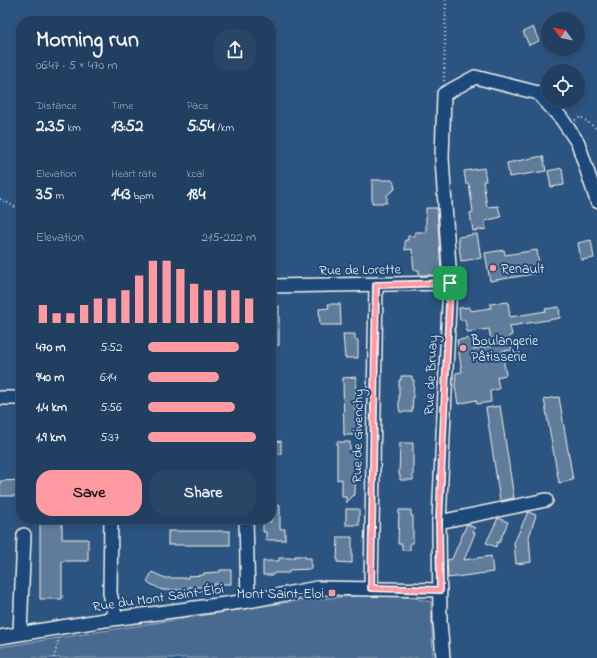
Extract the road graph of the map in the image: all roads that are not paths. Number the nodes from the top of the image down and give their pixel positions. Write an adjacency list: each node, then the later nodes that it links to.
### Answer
1 (597, 201): 2 (street, Rue de Bruay)
2 (450, 283): 3 (street, Rue de Lorette); 8 (street, Rue de Bruay)
3 (376, 285): 4 (street, Rue de Lorette); 12 (street, Rue de Givenchy)
4 (276, 286)
5 (0, 398): 6 (street)
6 (16, 398)
7 (546, 500): 8 (street)
8 (439, 522): 13 (street, Rue de Bruay)
9 (111, 524): 15 (street)
10 (246, 524): 14 (street)
11 (24, 535): 16 (street)
12 (371, 588): 13 (street, Rue du Mont Saint-Éloi); 14 (street, Rue du Mont Saint-Éloi)
13 (440, 590): 18 (street, Rue de Bruay)
14 (248, 601): 15 (street, Rue du Mont Saint-Éloi)
15 (116, 618): 16 (street, Rue du Mont Saint-Éloi)
16 (20, 633): 17 (street, Rue du Mont Saint-Éloi)
17 (0, 637)
18 (443, 658)

